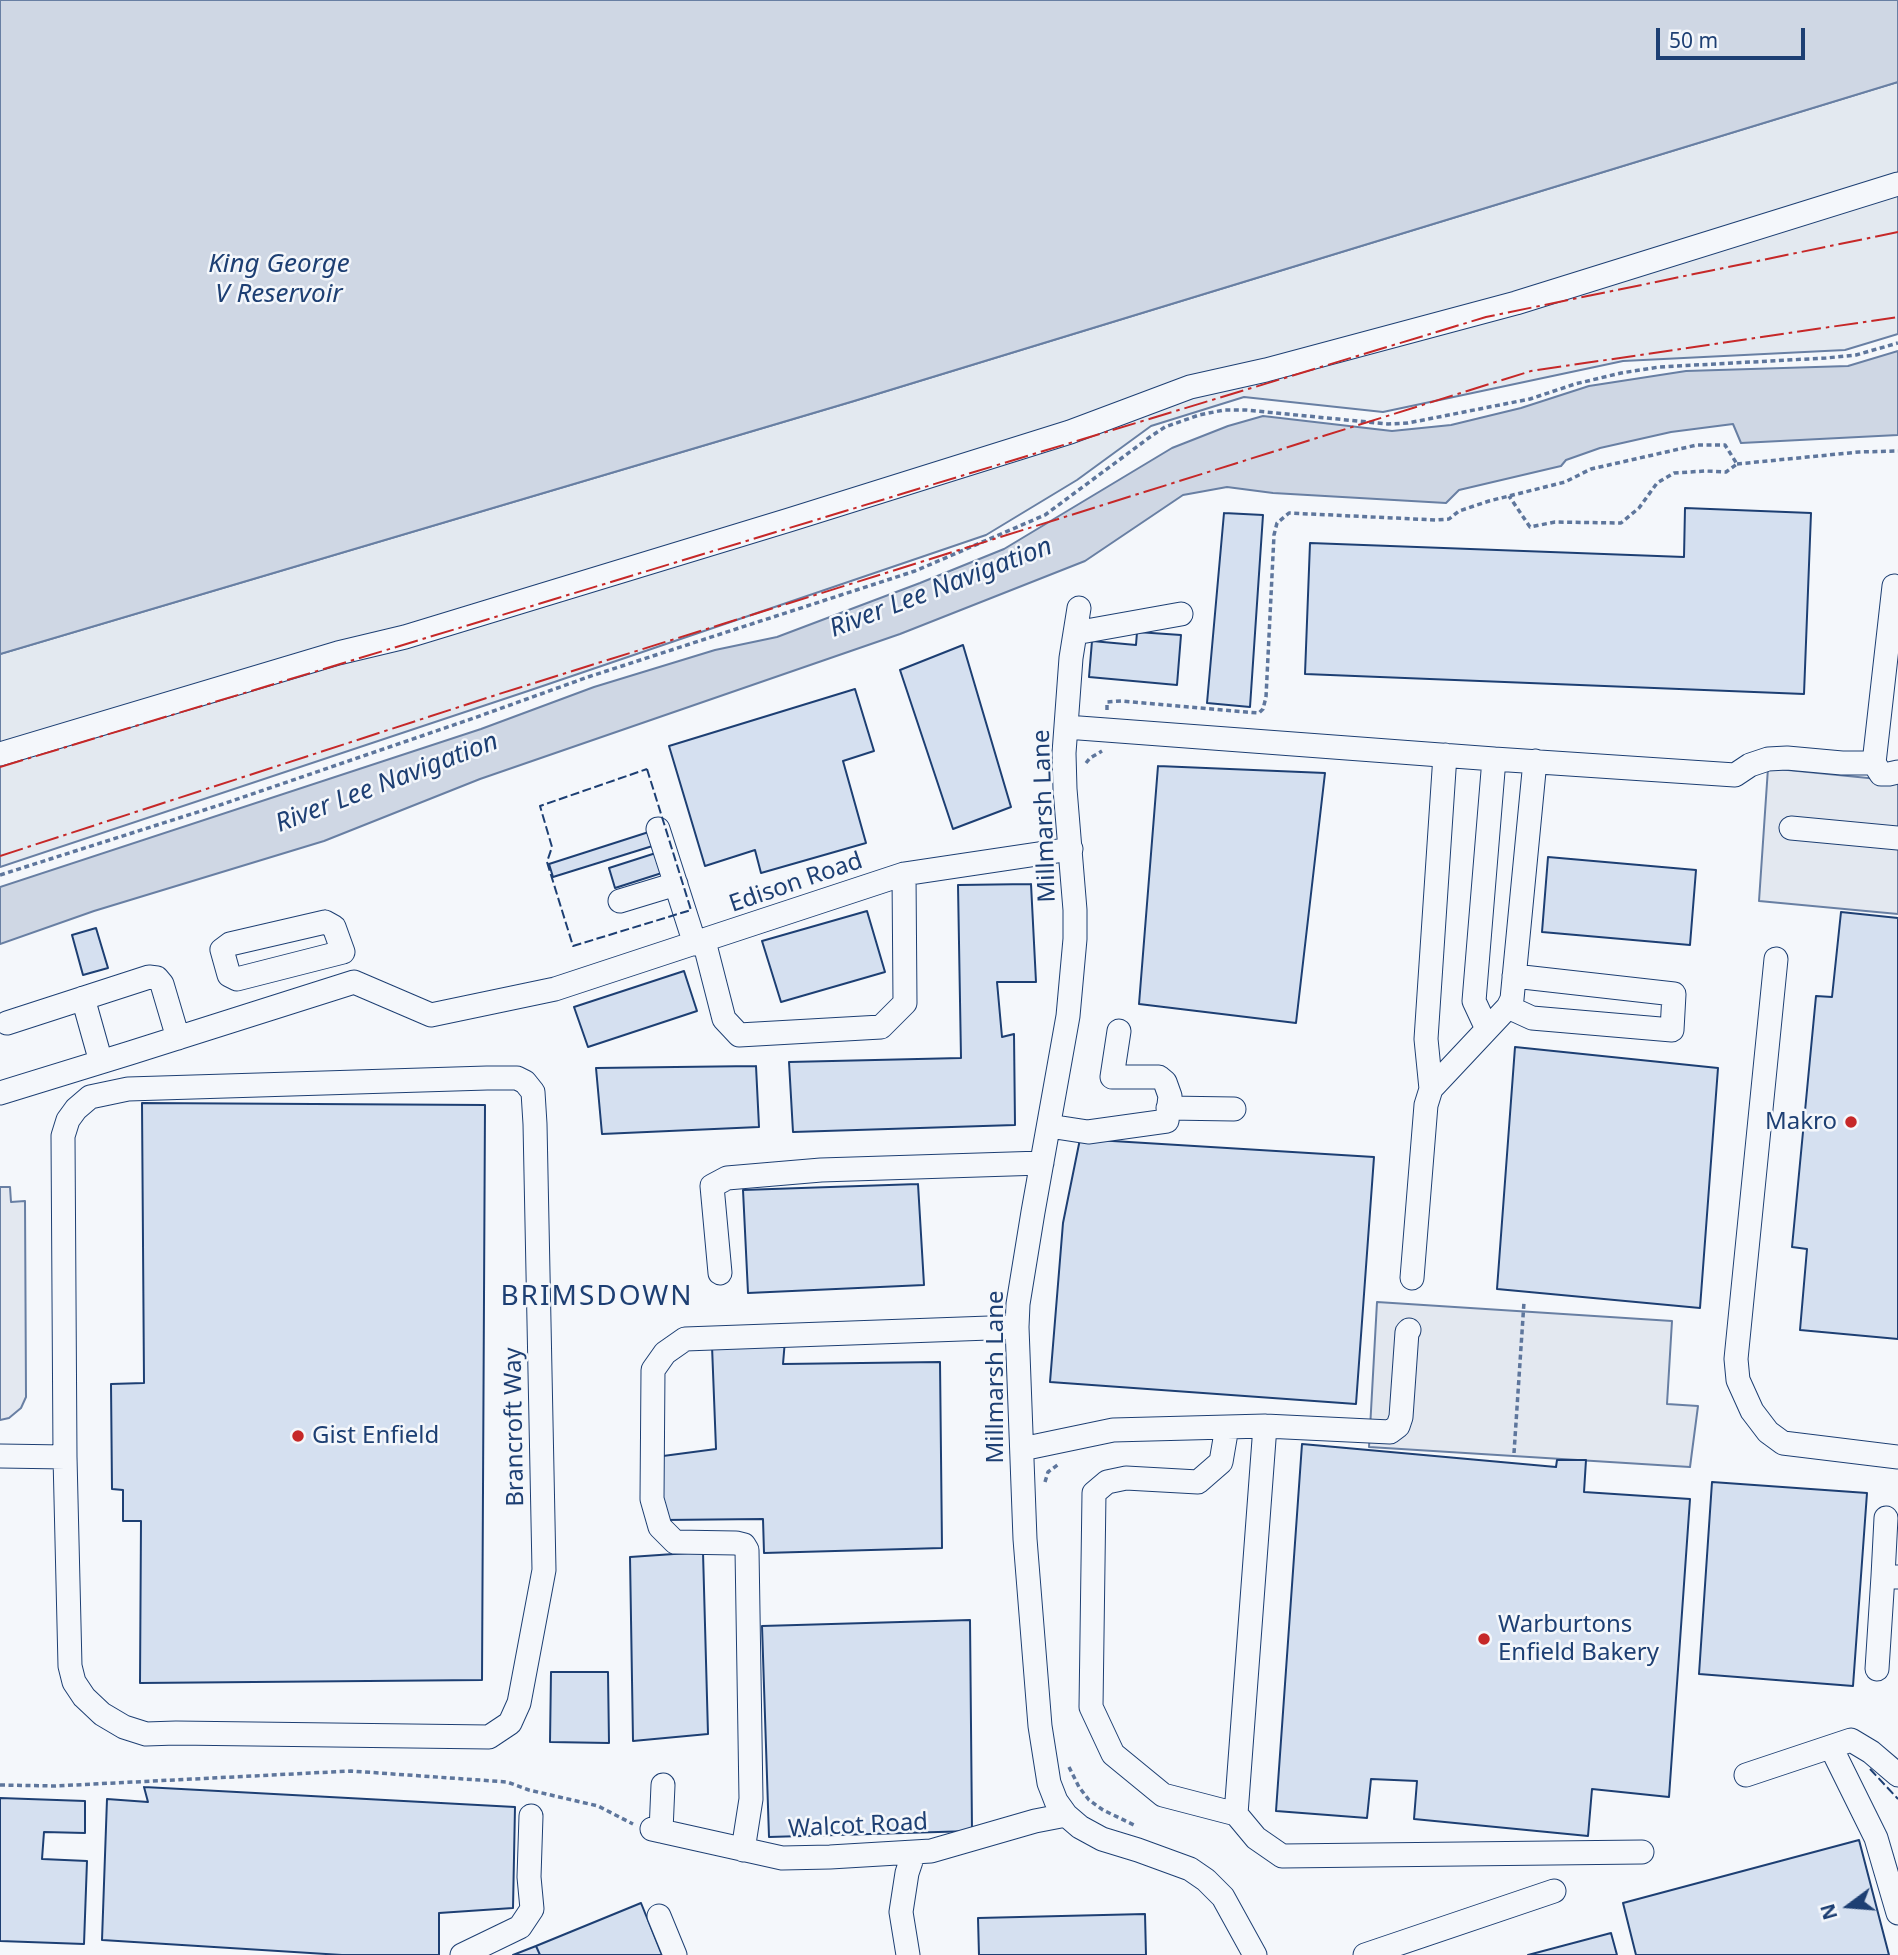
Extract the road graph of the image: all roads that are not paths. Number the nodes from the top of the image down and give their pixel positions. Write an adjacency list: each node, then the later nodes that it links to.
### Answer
1 (1898, 184): 7 (street)
2 (1894, 586): 11 (street)
3 (1079, 608): 5 (street, Millmarsh Lane)
4 (1181, 614): 5 (street)
5 (1075, 633): 6 (street, Millmarsh Lane)
6 (1066, 727): 8 (street); 16 (street, Millmarsh Lane)
7 (0, 754)
8 (1445, 755): 9 (street); 32 (street)
9 (1494, 759): 10 (street); 28 (street)
10 (1535, 761): 11 (street); 23 (street)
11 (1874, 763): 12 (street)
12 (1898, 772)
13 (1791, 828): 15 (street)
14 (658, 829): 18 (street)
15 (1898, 838)
16 (1071, 849): 17 (street, Edison Road); 36 (street, Millmarsh Lane)
17 (904, 874): 20 (street, Edison Road); 20 (street)
18 (677, 884): 19 (street); 20 (street)
19 (620, 901)
20 (699, 943): 24 (street, Edison Road)
21 (343, 952): 21 (street); 24 (street)
22 (1776, 959): 47 (street)
23 (1514, 976): 26 (street); 26 (street)
24 (354, 982): 30 (street)
25 (83, 998): 27 (street); 30 (street); 31 (street)
26 (1508, 1007): 28 (street)
27 (7, 1023)
28 (1488, 1029): 32 (street)
29 (1119, 1031): 34 (street)
30 (178, 1038): 31 (street)
31 (101, 1062): 33 (street)
32 (1431, 1089): 39 (street)
33 (0, 1093)
34 (1168, 1108): 35 (street); 36 (street)
35 (1234, 1109)
36 (1049, 1126): 37 (street, Millmarsh Lane)
37 (1042, 1163): 38 (street); 40 (street, Millmarsh Lane)
38 (720, 1273)
39 (1412, 1278)
40 (1017, 1327): 44 (street, Millmarsh Lane); 58 (street)
41 (1409, 1329): 42 (street)
42 (1265, 1426): 43 (street); 55 (street)
43 (1227, 1427): 44 (street); 55 (street)
44 (1022, 1449): 56 (street, Millmarsh Lane)
45 (0, 1456): 46 (street)
46 (65, 1457): 46 (street, Brancroft Way)
47 (1898, 1457)
48 (1886, 1518): 49 (street)
49 (1890, 1576): 50 (street)
50 (1877, 1669)
51 (1831, 1747): 52 (street); 53 (street); 62 (street)
52 (1746, 1775)
53 (1898, 1775)
54 (663, 1785): 58 (street, Walcot Road)
55 (1236, 1814): 60 (street)
56 (1066, 1815): 59 (street, Walcot Road); 67 (street, Millmarsh Lane)
57 (531, 1816): 64 (street)
58 (743, 1850): 59 (street, Walcot Road)
59 (914, 1852): 66 (street)
60 (1642, 1852)
61 (1554, 1891): 68 (street)
62 (1898, 1913)
63 (659, 1916): 65 (street)
64 (462, 1955)
65 (675, 1955)
66 (908, 1955)
67 (1255, 1955)
68 (1365, 1955)

